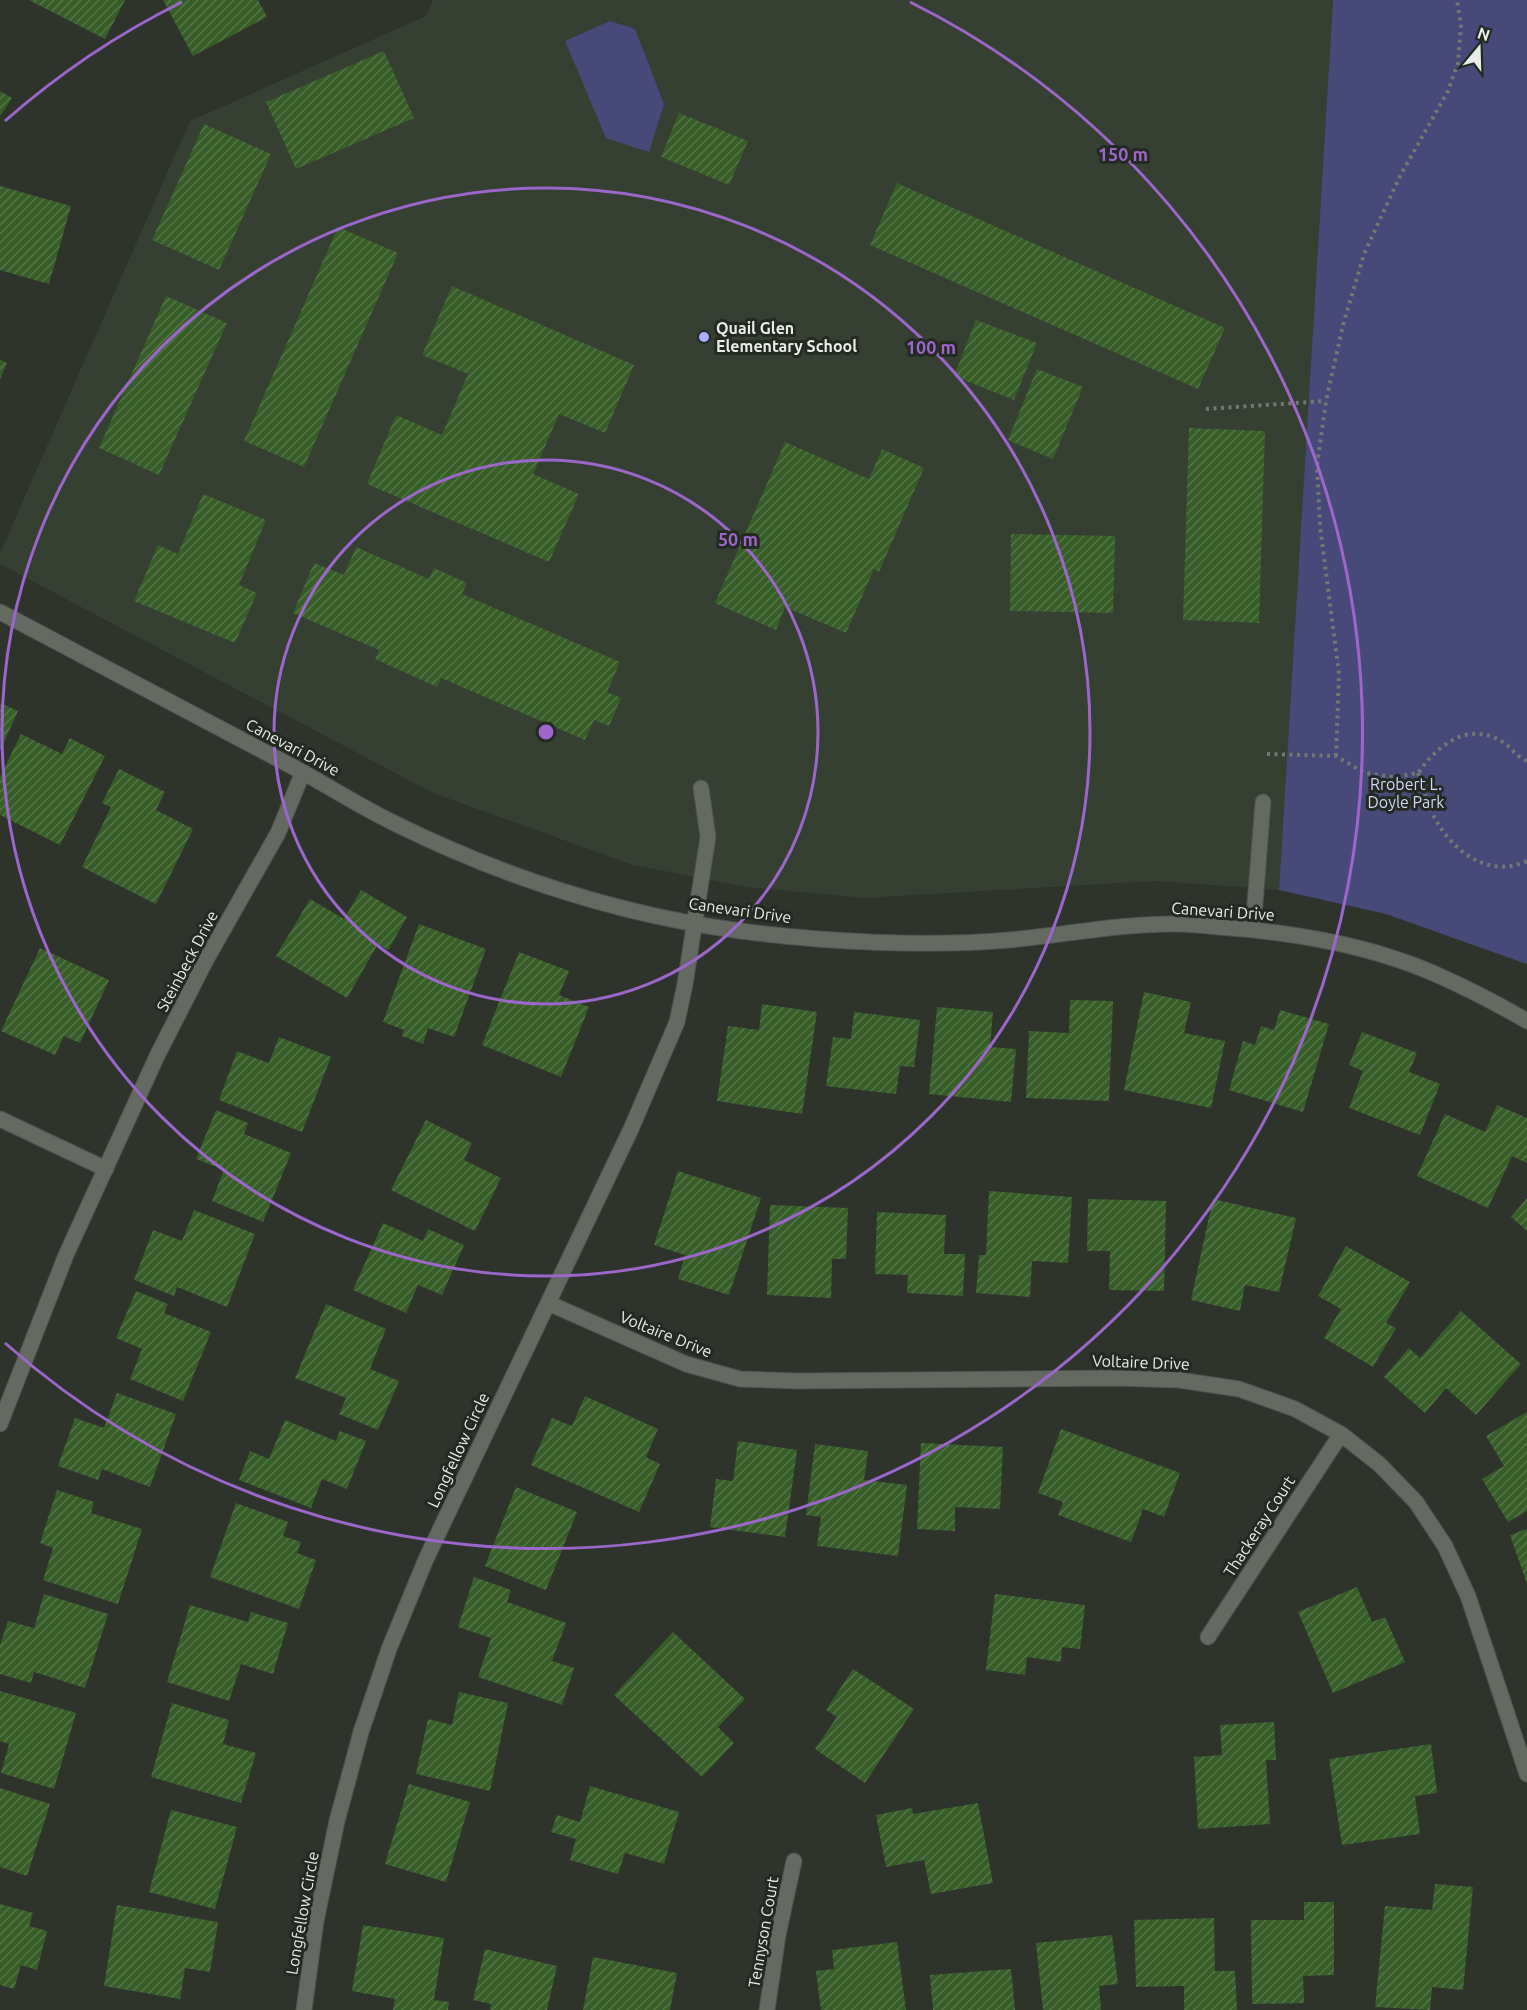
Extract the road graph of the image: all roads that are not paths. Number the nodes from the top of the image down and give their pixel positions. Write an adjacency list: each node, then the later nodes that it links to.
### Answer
1 (0, 612): 2 (street, Canevari Drive)
2 (303, 772): 5 (street, Canevari Drive); 9 (street, Steinbeck Drive)
3 (701, 788): 5 (street, Longfellow Circle)
4 (1263, 802): 6 (street)
5 (695, 923): 6 (street, Canevari Drive); 10 (street, Longfellow Circle)
6 (1253, 929): 7 (street, Canevari Drive)
7 (1527, 1021)
8 (0, 1119): 9 (street)
9 (106, 1169): 11 (street, Steinbeck Drive)
10 (548, 1303): 12 (street, Voltaire Drive); 16 (street, Longfellow Circle)
11 (0, 1424)
12 (1341, 1434): 13 (street, Thackeray Court); 14 (street, Voltaire Drive)
13 (1208, 1637)
14 (1527, 1774)
15 (794, 1861): 17 (street, Tennyson Court)
16 (304, 2010)
17 (767, 2010)

